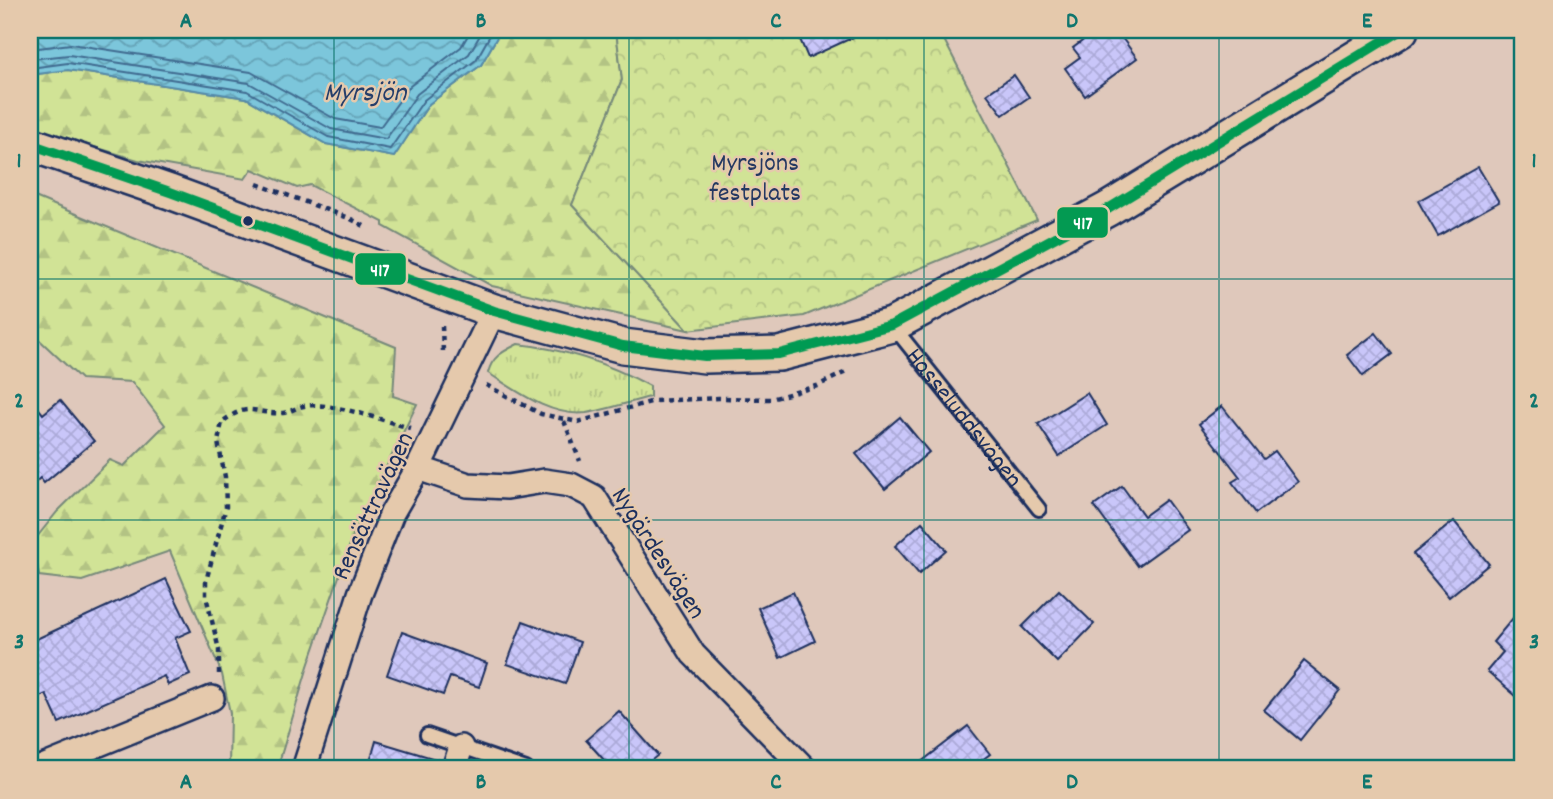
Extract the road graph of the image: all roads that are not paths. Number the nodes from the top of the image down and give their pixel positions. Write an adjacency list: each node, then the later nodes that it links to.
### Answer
1 (1401, 30): 4 (street, Hasseluddsvägen)
2 (30, 144): 3 (street, Hasseluddsvägen)
3 (494, 312): 4 (street, Hasseluddsvägen); 5 (street, Rensättravägen)
4 (892, 325): 6 (lane, Hasseluddsvägen)
5 (418, 468): 11 (street, Rensättravägen); 13 (street, Nygärdesvägen)
6 (1039, 509)
7 (212, 698): 10 (street)
8 (427, 735): 9 (lane)
9 (458, 758): 12 (lane)
10 (38, 769)
11 (303, 769)
12 (526, 769)
13 (805, 769)

